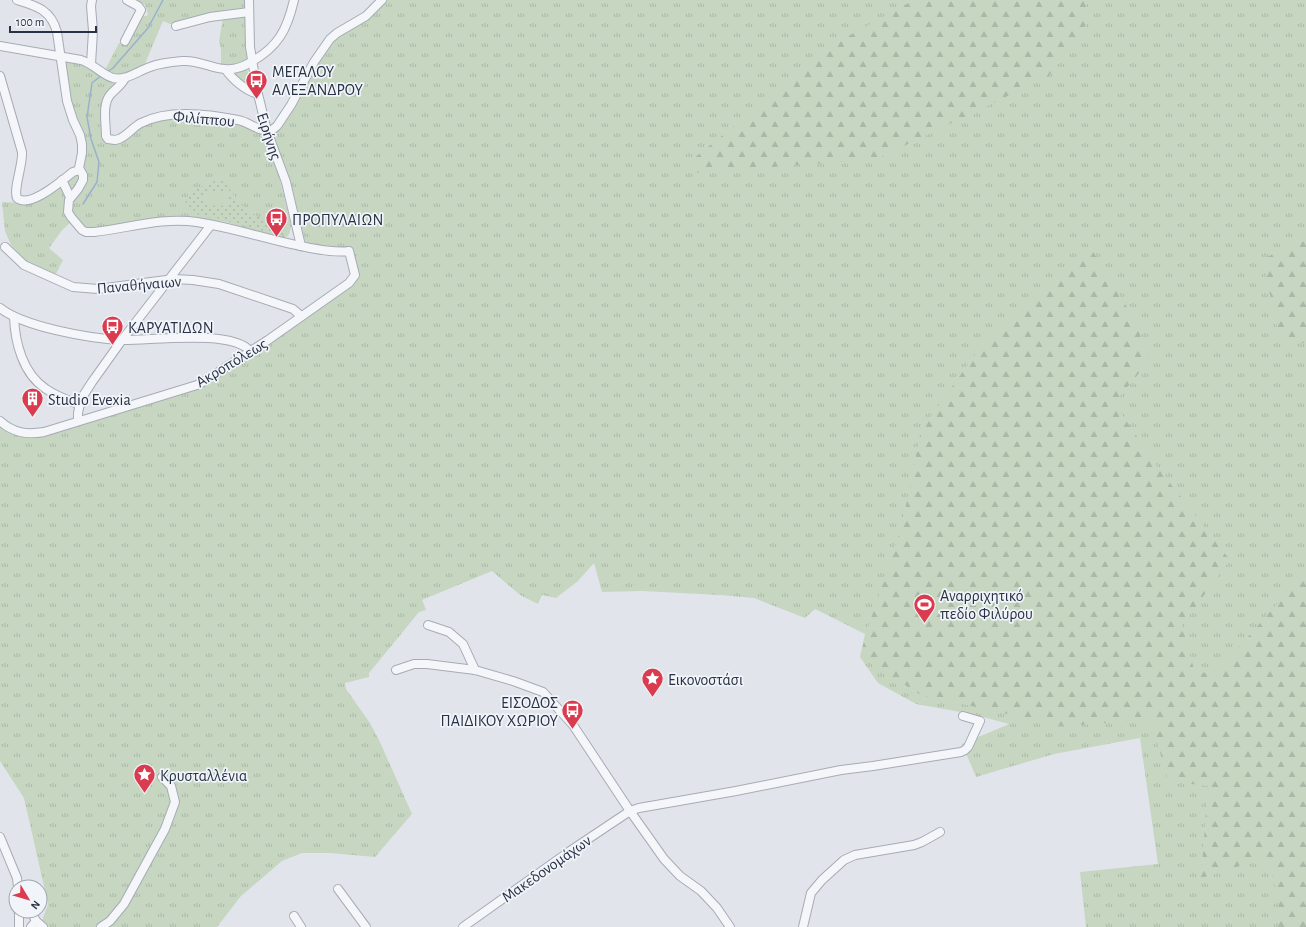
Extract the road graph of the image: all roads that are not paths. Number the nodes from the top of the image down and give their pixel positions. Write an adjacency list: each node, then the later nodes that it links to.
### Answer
1 (17, 0): 11 (street)
2 (127, 0): 9 (street)
3 (249, 0): 7 (street, Ειρήνης)
4 (294, 0): 12 (street)
5 (382, 0): 18 (street)
6 (89, 2): 13 (street)
7 (249, 12): 8 (street); 12 (street, Ειρήνης)
8 (176, 26)
9 (125, 41)
10 (0, 46): 11 (street)
11 (61, 56): 13 (street); 19 (street)
12 (252, 61): 14 (street); 17 (street, Ειρήνης)
13 (91, 64): 16 (street)
14 (226, 70): 16 (street); 17 (street)
15 (0, 76): 20 (street)
16 (125, 78): 18 (street, Φιλίππου)
17 (258, 94): 18 (street, Ειρήνης)
18 (267, 130): 23 (street, Ειρήνης)
19 (79, 170): 20 (street); 21 (street)
20 (62, 180): 21 (street)
21 (70, 198): 22 (street)
22 (212, 225): 23 (street); 25 (street)
23 (301, 246): 27 (street, Ακροπόλεως)
24 (6, 247): 25 (street, Παναθήναιων)
25 (168, 280): 27 (street, Παναθήναιων); 29 (street)
26 (0, 308): 28 (street)
27 (301, 316): 30 (street, Ακροπόλεως)
28 (14, 317): 29 (street); 31 (street)
29 (122, 340): 30 (street); 31 (street)
30 (250, 352): 33 (street, Ακροπόλεως)
31 (80, 405): 33 (street)
32 (0, 421): 33 (street, Ακροπόλεως)
33 (78, 421)
34 (428, 625): 36 (street)
35 (396, 670): 36 (street)
36 (475, 670): 39 (street)
37 (964, 716): 39 (street, Μακεδονομάχων)
38 (162, 777): 47 (street)
39 (630, 811): 50 (street, Μακεδονομάχων); 51 (street)
40 (940, 832): 52 (street)
41 (0, 837): 42 (street)
42 (17, 879)
43 (338, 889): 49 (street)
44 (294, 916): 48 (street)
45 (34, 924): 46 (street)
46 (43, 927)
47 (101, 927)
48 (301, 927)
49 (366, 927)
50 (463, 927)
51 (730, 927)
52 (803, 927)

